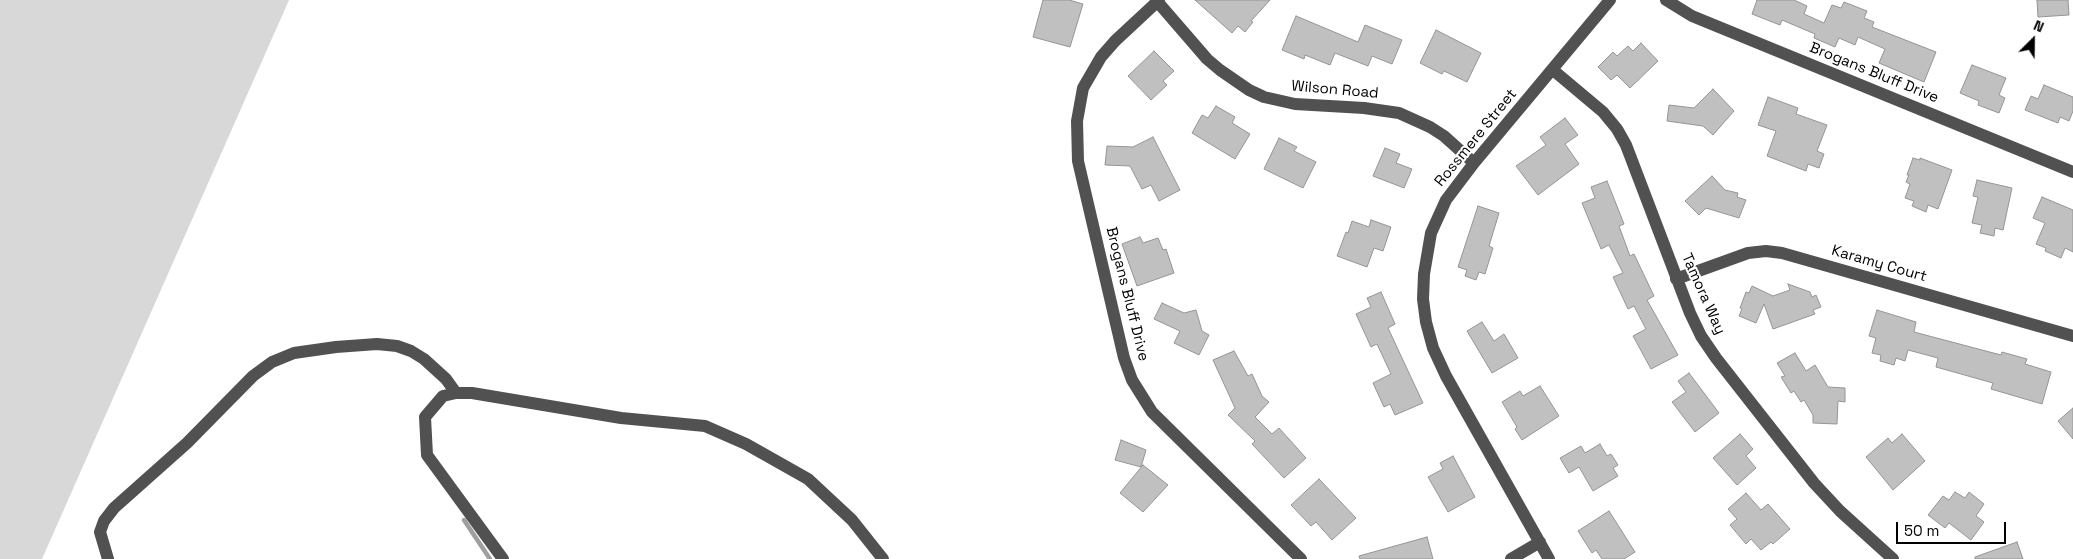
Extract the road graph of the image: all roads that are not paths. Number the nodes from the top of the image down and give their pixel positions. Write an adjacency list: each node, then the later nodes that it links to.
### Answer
1 (1610, 0): 4 (street, Rossmere Street)
2 (1666, 0): 6 (street, Brogans Bluff Drive)
3 (1157, 1): 5 (street, Wilson Road); 14 (street, Brogans Bluff Drive)
4 (1553, 70): 5 (street, Rossmere Street); 7 (street, Tamora Way)
5 (1474, 163): 10 (street, Rossmere Street)
6 (2073, 172)
7 (1676, 279): 8 (street, Karamy Court); 17 (street, Tamora Way)
8 (2073, 336)
9 (456, 392): 11 (street); 12 (street); 13 (street)
10 (1540, 542): 15 (street); 16 (street, Rossmere Street)
11 (108, 559)
12 (503, 559)
13 (883, 559)
14 (1301, 559)
15 (1511, 559)
16 (1549, 559)
17 (1893, 559)

